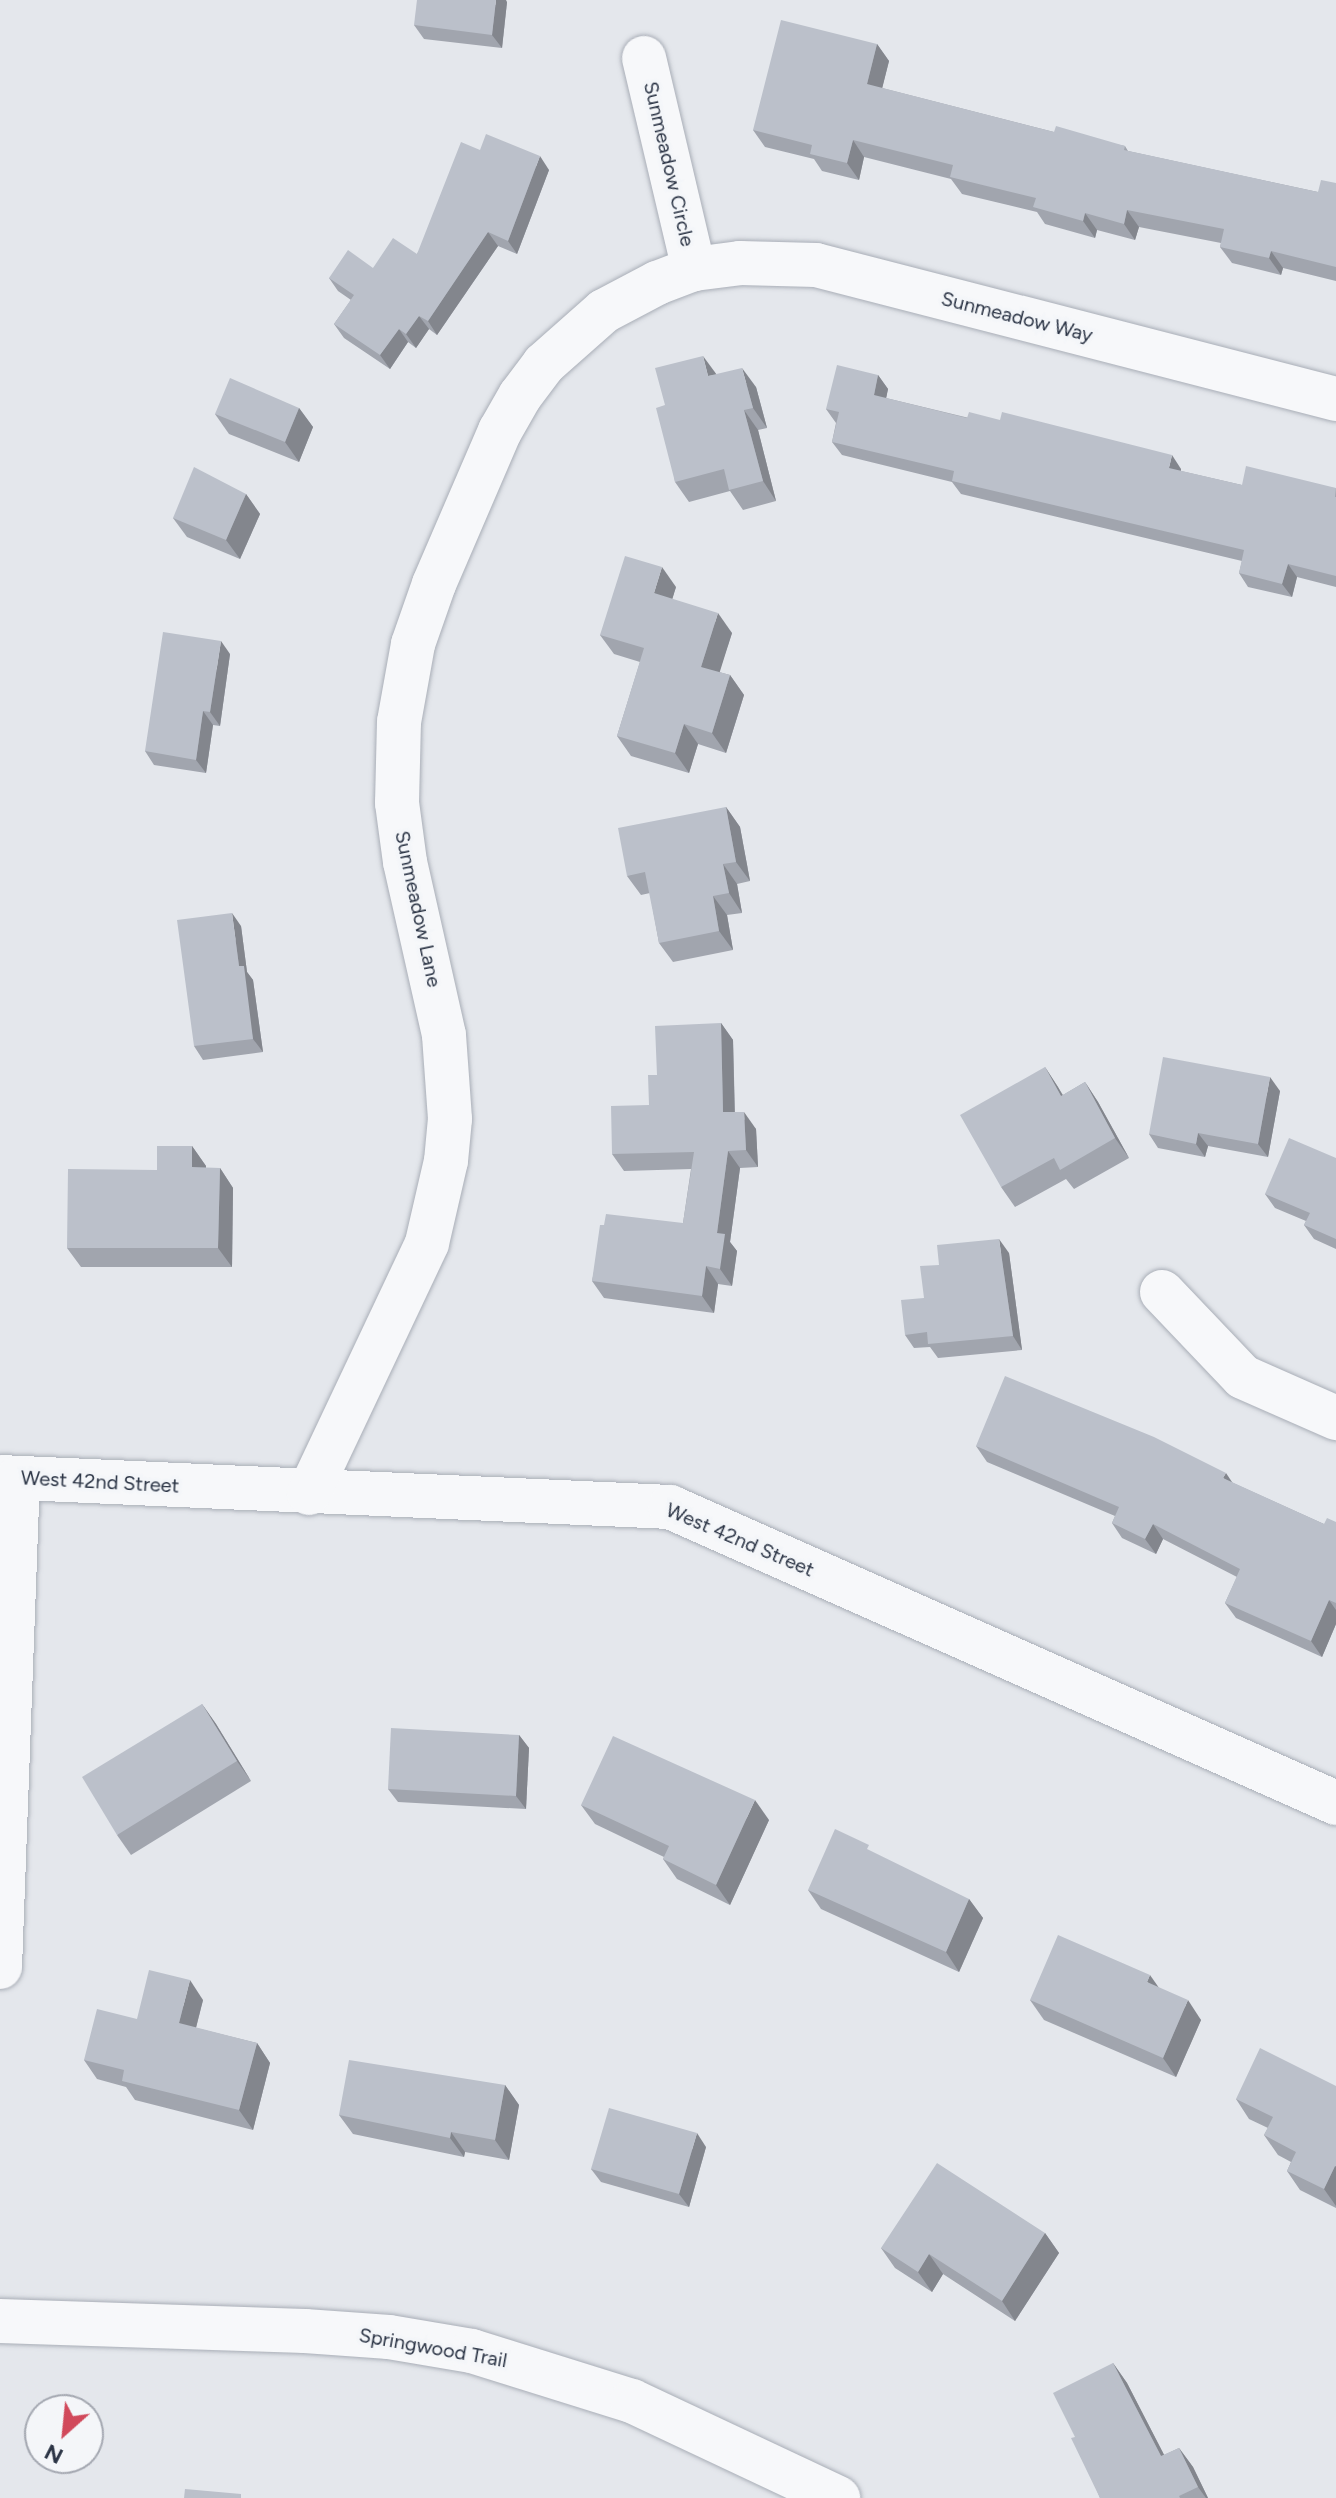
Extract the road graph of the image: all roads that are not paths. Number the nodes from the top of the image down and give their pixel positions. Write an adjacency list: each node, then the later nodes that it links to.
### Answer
1 (644, 58): 2 (street, Sunmeadow Circle)
2 (694, 269): 3 (street, Sunmeadow Way); 7 (street, Sunmeadow Lane)
3 (1336, 399)
4 (1162, 1292): 5 (street)
5 (1336, 1418)
6 (9, 1478): 7 (street, West 42nd Street); 9 (street)
7 (309, 1493): 8 (street, West 42nd Street)
8 (1336, 1803)
9 (0, 1967)
10 (0, 2321): 11 (street, Springwood Trail)
11 (838, 2498)

